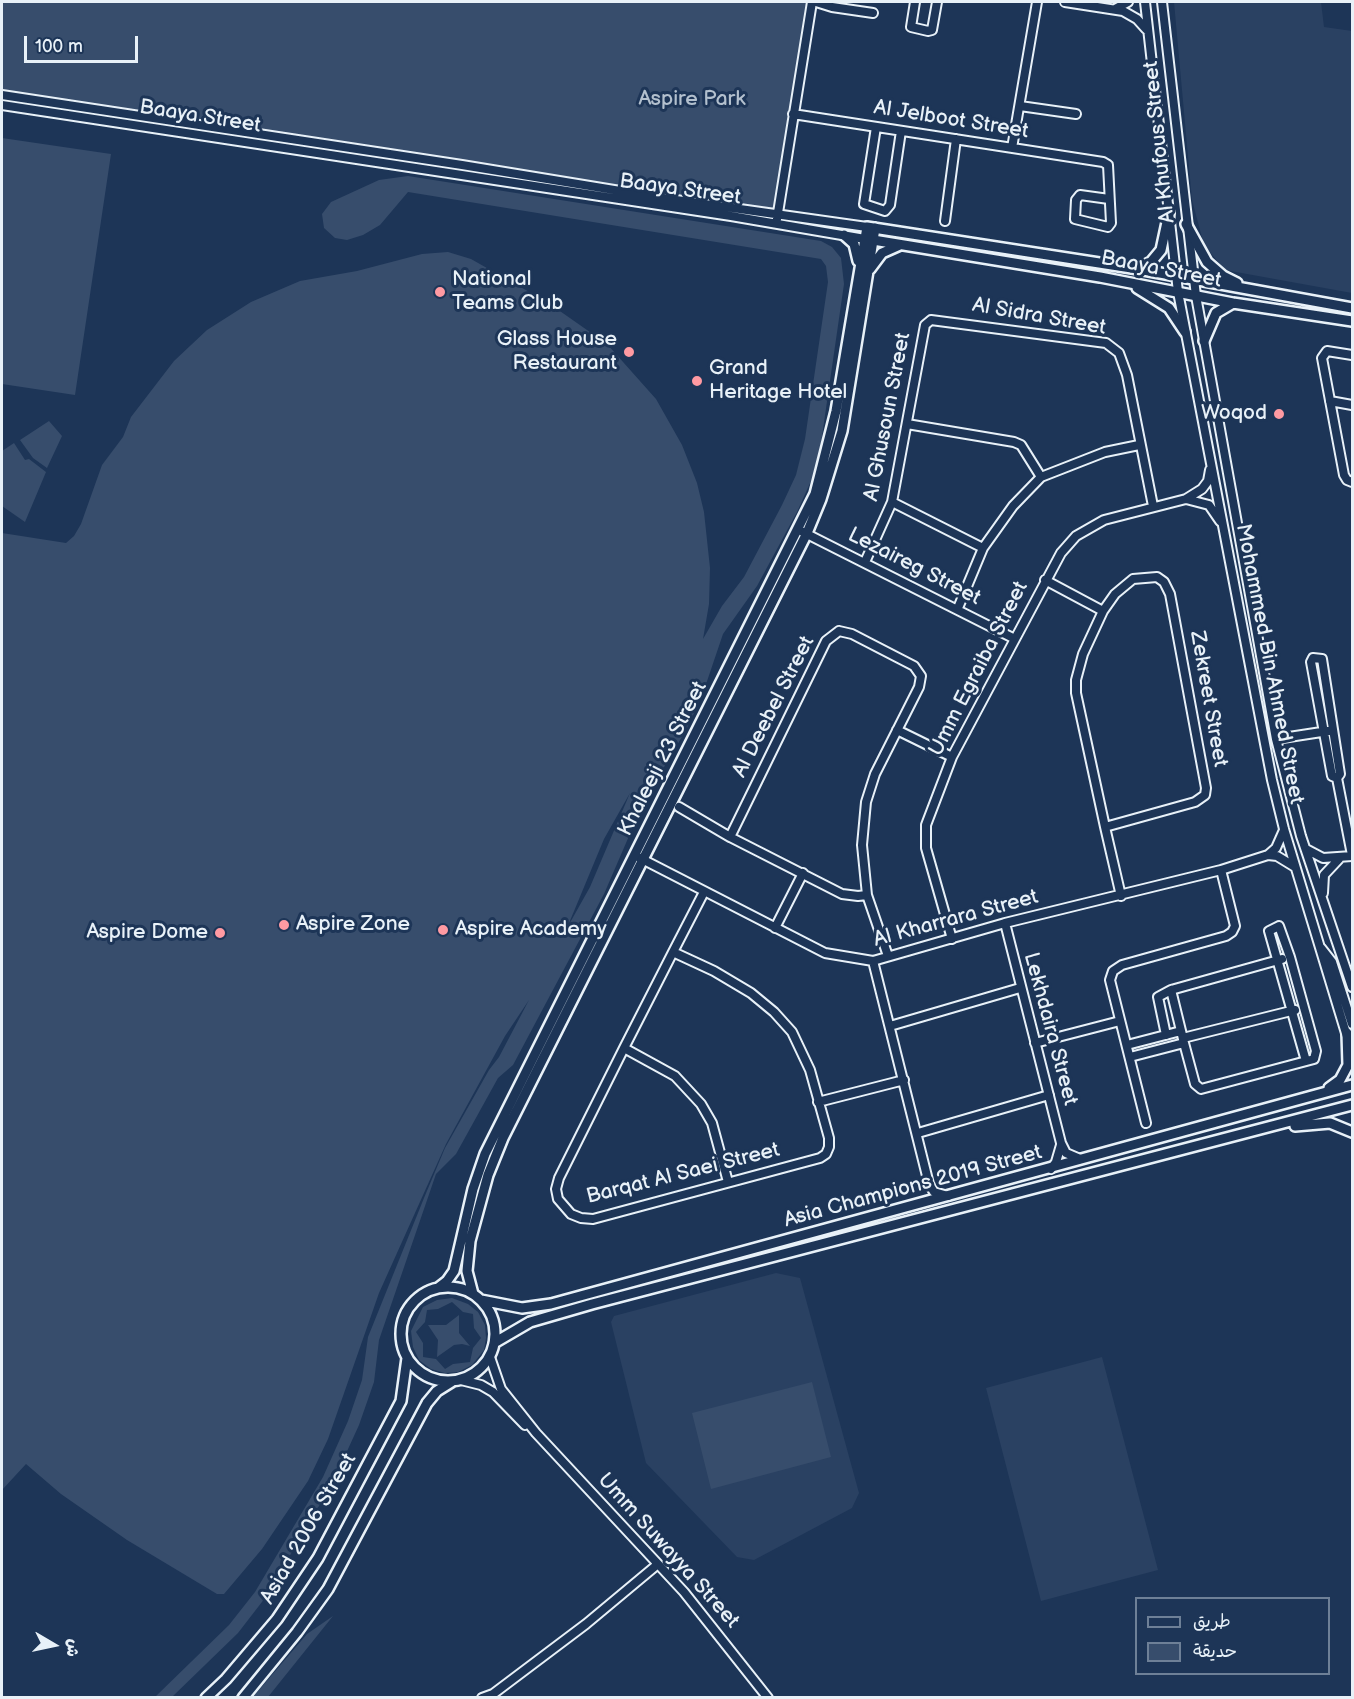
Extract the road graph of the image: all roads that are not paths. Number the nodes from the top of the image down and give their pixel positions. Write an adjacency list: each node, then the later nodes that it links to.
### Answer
1 (915, 2): 2 (street)
2 (937, 2)
3 (1037, 2): 14 (street)
4 (1065, 2): 9 (street)
5 (1128, 2): 9 (street)
6 (1145, 2): 11 (street, Al Khufous Street)
7 (1162, 2): 33 (street, Al Khufous Street)
8 (813, 3): 10 (street); 15 (street)
9 (1115, 9): 11 (street)
10 (873, 14)
11 (1148, 32): 29 (street, Al Khufous Street)
12 (2, 95): 17 (street, Baaya Street)
13 (2, 105): 18 (street, Baaya Street)
14 (1020, 106): 16 (street); 24 (street)
15 (793, 114): 20 (street, Al Jelboot Street); 30 (street)
16 (1076, 114)
17 (150, 117): 18 (street); 19 (street, Baaya Street)
18 (148, 127): 22 (street, Baaya Street)
19 (216, 127): 22 (street); 25 (street, Baaya Street)
20 (876, 127): 21 (street, Al Jelboot Street); 21 (street)
21 (901, 131): 23 (street, Al Jelboot Street)
22 (214, 137): 26 (street, Baaya Street)
23 (956, 139): 24 (street, Al Jelboot Street); 31 (street)
24 (1012, 148): 27 (street, Al Jelboot Street)
25 (583, 185): 26 (street); 28 (street, Baaya Street)
26 (581, 194): 28 (street, Baaya Street)
27 (1109, 199): 27 (street)
28 (668, 203): 30 (street, Baaya Street); 32 (street, Baaya Street)
29 (1169, 213): 38 (main road); 39 (street, Al Khufous Street)
30 (778, 214): 32 (street); 34 (street, Baaya Street)
31 (945, 221)
32 (776, 223): 35 (street, Baaya Street)
33 (1186, 224): 41 (street, Al Khufous Street); 43 (main road)
34 (871, 227): 36 (main road, Khaleeji 23 Street); 38 (main road, Baaya Street)
35 (844, 235): 36 (street, Baaya Street); 40 (main road)
36 (869, 239): 37 (main road, Baaya Street); 40 (main road, Khaleeji 23 Street)
37 (906, 244): 40 (main road); 42 (main road, Baaya Street)
38 (1138, 269): 39 (main road, Baaya Street)
39 (1176, 276): 41 (main road, Baaya Street); 44 (street, Mohammed Bin Ahmed Street)
40 (862, 277): 64 (main road, Khaleeji 23 Street)
41 (1194, 279): 43 (main road, Baaya Street); 45 (street, Mohammed Bin Ahmed Street)
42 (1119, 280): 44 (main road, Baaya Street); 50 (main road)
43 (1253, 289): 47 (main road, Baaya Street)
44 (1178, 292): 45 (main road, Baaya Street); 50 (street, Mohammed Bin Ahmed Street)
45 (1196, 296): 46 (main road, Baaya Street); 51 (street, Mohammed Bin Ahmed Street)
46 (1233, 303): 49 (main road, Baaya Street); 51 (main road)
47 (1353, 308)
48 (938, 319): 55 (street, Al Ghusoun Street); 56 (street, Al Sidra Street)
49 (1353, 321)
50 (1185, 332): 57 (street, Mohammed Bin Ahmed Street)
51 (1204, 341): 73 (street, Mohammed Bin Ahmed Street)
52 (1353, 355): 53 (street)
53 (1330, 401): 54 (street); 59 (street)
54 (1353, 405)
55 (907, 424): 58 (street); 61 (street, Al Ghusoun Street)
56 (1139, 445): 58 (street); 62 (street, Al Sidra Street)
57 (1210, 463): 60 (street, Umm Egraiba Street); 63 (street, Mohammed Bin Ahmed Street)
58 (1041, 477): 65 (street)
59 (1353, 482)
60 (1186, 499): 62 (street, Umm Egraiba Street); 63 (street)
61 (892, 502): 65 (street); 66 (street, Al Ghusoun Street)
62 (1153, 507): 67 (street, Umm Egraiba Street)
63 (1223, 525): 77 (street, Mohammed Bin Ahmed Street)
64 (803, 532): 66 (street, Lezaireg Street); 82 (main road, Khaleeji 23 Street)
65 (983, 548): 68 (street)
66 (865, 562): 68 (street, Lezaireg Street)
67 (1045, 580): 69 (street); 70 (street, Umm Egraiba Street)
68 (958, 608): 70 (street, Lezaireg Street)
69 (1103, 611): 76 (street, Zekreet Street); 76 (street, Zekreet Street)
70 (1013, 638): 74 (street, Umm Egraiba Street)
71 (897, 730): 74 (street); 78 (street, Al Deebel Street); 88 (street, Al Deebel Street)
72 (1328, 731): 72 (street); 73 (street); 81 (street)
73 (1276, 739): 79 (street, Mohammed Bin Ahmed Street)
74 (952, 757): 93 (street, Umm Egraiba Street)
75 (679, 807): 78 (street)
76 (1105, 827): 89 (street, Zekreet Street)
77 (1284, 829): 80 (street); 84 (street, Mohammed Bin Ahmed Street)
78 (730, 837): 86 (street)
79 (1305, 848): 83 (street); 90 (street, Mohammed Bin Ahmed Street)
80 (1268, 855): 84 (street); 85 (street, Al Kharrara Street)
81 (1353, 856): 83 (street)
82 (638, 857): 87 (street, Al Kharrara Street); 118 (main road, Khaleeji 23 Street)
83 (1339, 859): 90 (street)
84 (1295, 867): 94 (street, Mohammed Bin Ahmed Street)
85 (1221, 870): 89 (street, Al Kharrara Street); 105 (street)
86 (803, 873): 88 (street); 92 (street)
87 (704, 892): 92 (street, Al Kharrara Street); 95 (street, Barqat Al Saei Street)
88 (867, 895): 96 (street, Al Deebel Street)
89 (1121, 896): 91 (street, Al Kharrara Street)
90 (1324, 904): 100 (street, Mohammed Bin Ahmed Street)
91 (1005, 923): 93 (street, Al Kharrara Street); 101 (street, Lekhdaira Street)
92 (776, 928): 99 (street, Al Kharrara Street)
93 (952, 939): 96 (street, Al Kharrara Street)
94 (1320, 947): 106 (street); 108 (street, Mohammed Bin Ahmed Street)
95 (673, 952): 113 (street, Barqat Al Saei Street); 123 (street, Barqat Al Saei Street)
96 (888, 956): 99 (street, Al Kharrara Street)
97 (1290, 957): 98 (street); 98 (street); 103 (street)
98 (1279, 960): 102 (street); 104 (street)
99 (873, 961): 107 (street)
100 (1353, 987)
101 (1020, 988): 107 (street); 111 (street, Lekhdaira Street)
102 (1171, 990): 109 (street); 110 (street)
103 (1304, 1007): 104 (street); 116 (street)
104 (1292, 1010): 110 (street); 116 (street)
105 (1120, 1021): 111 (street); 112 (street)
106 (1353, 1024)
107 (890, 1026): 117 (street)
108 (1347, 1033): 114 (street, Mohammed Bin Ahmed Street); 120 (main road)
109 (1166, 1035): 110 (street); 112 (street)
110 (1183, 1037): 115 (street); 116 (street)
111 (1035, 1043): 121 (street, Lekhdaira Street)
112 (1127, 1045): 115 (street)
113 (624, 1048): 133 (street); 133 (street, Barqat Al Saei Street)
114 (1353, 1053)
115 (1130, 1057): 125 (street)
116 (1306, 1061)
117 (904, 1080): 123 (street); 129 (street)
118 (524, 1084): 137 (main road, Khaleeji 23 Street); 138 (main road, Khaleeji 23 Street)
119 (1353, 1085): 120 (main road, Asia Champions 2019 Street)
120 (1316, 1094): 131 (main road, Asia Champions 2019 Street)
121 (1049, 1095): 129 (street); 130 (street, Lekhdaira Street)
122 (1353, 1099): 126 (main road)
123 (818, 1102): 133 (street, Barqat Al Saei Street)
124 (1353, 1105): 126 (main road, Asia Champions 2019 Street)
125 (1146, 1123)
126 (1284, 1123): 127 (main road, Asia Champions 2019 Street)
127 (1254, 1131): 128 (main road); 139 (main road, Asia Champions 2019 Street)
128 (1353, 1132)
129 (918, 1133): 134 (street)
130 (1061, 1143): 131 (street); 132 (street)
131 (1084, 1160): 132 (main road, Asia Champions 2019 Street)
132 (1050, 1169): 135 (main road, Asia Champions 2019 Street)
133 (728, 1182)
134 (929, 1184): 135 (street); 136 (street)
135 (949, 1196): 136 (main road, Asia Champions 2019 Street)
136 (917, 1205): 138 (main road, Asia Champions 2019 Street)
137 (438, 1288): 138 (main road); 141 (main road)
138 (477, 1297): 139 (main road)
139 (494, 1343): 140 (main road)
140 (490, 1357): 142 (main road); 143 (street, Umm Suwayya Street)
141 (407, 1358): 142 (main road); 146 (main road, Asiad 2006 Street)
142 (457, 1381): 143 (street, Umm Suwayya Street); 147 (main road, Asiad 2006 Street)
143 (536, 1433): 144 (street, Umm Suwayya Street)
144 (658, 1564): 145 (street); 149 (street, Umm Suwayya Street)
145 (494, 1696): 148 (street)
146 (206, 1698)
147 (243, 1698)
148 (482, 1698)
149 (768, 1698)

